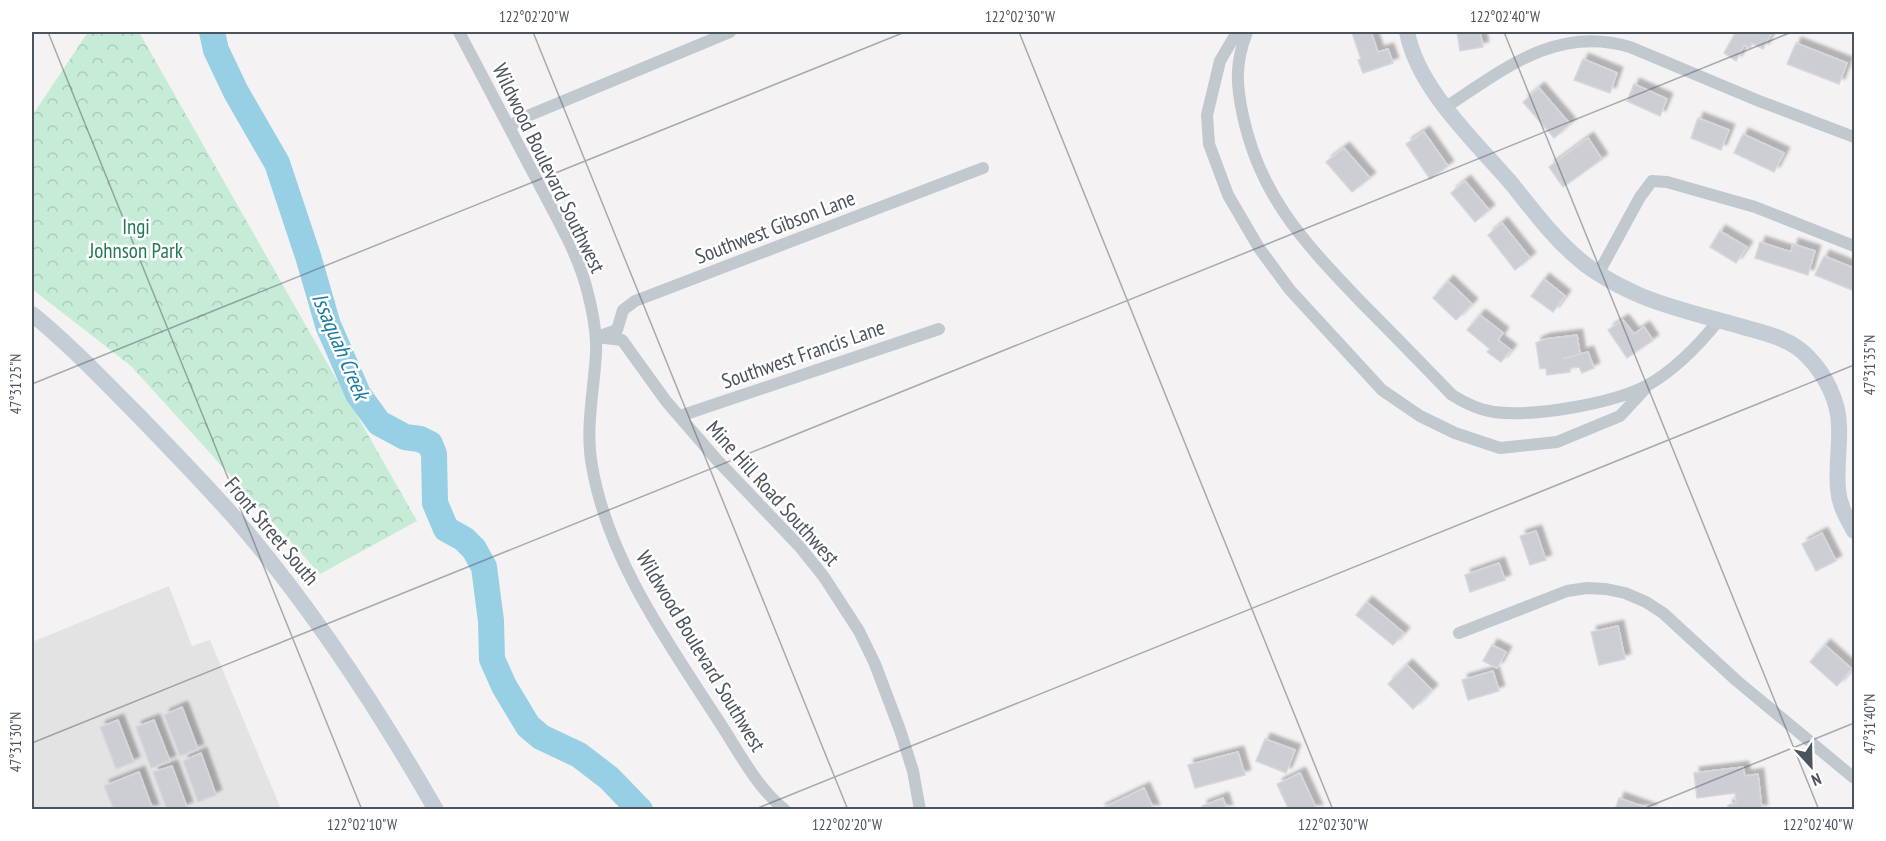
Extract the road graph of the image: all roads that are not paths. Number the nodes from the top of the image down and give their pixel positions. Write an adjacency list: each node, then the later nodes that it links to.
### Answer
1 (459, 32): 7 (street, Wildwood Boulevard Southwest)
2 (730, 32): 7 (street)
3 (1236, 32): 16 (street)
4 (1247, 32): 16 (street)
5 (1407, 32): 6 (street)
6 (1446, 107): 8 (street); 11 (street)
7 (508, 127): 15 (street, Wildwood Boulevard Southwest)
8 (1854, 136)
9 (983, 168): 15 (street, Southwest Gibson Lane)
10 (1854, 246): 11 (street)
11 (1598, 274): 13 (street)
12 (32, 314): 21 (street, Front Street South)
13 (1719, 320): 16 (street); 18 (street)
14 (939, 329): 17 (street, Southwest Francis Lane)
15 (596, 337): 17 (street, Mine Hill Road Southwest); 22 (street, Wildwood Boulevard Southwest)
16 (1650, 384)
17 (680, 416): 23 (street, Mine Hill Road Southwest)
18 (1854, 531)
19 (1460, 633): 20 (street)
20 (1854, 778)
21 (436, 810)
22 (785, 810)
23 (920, 810)

